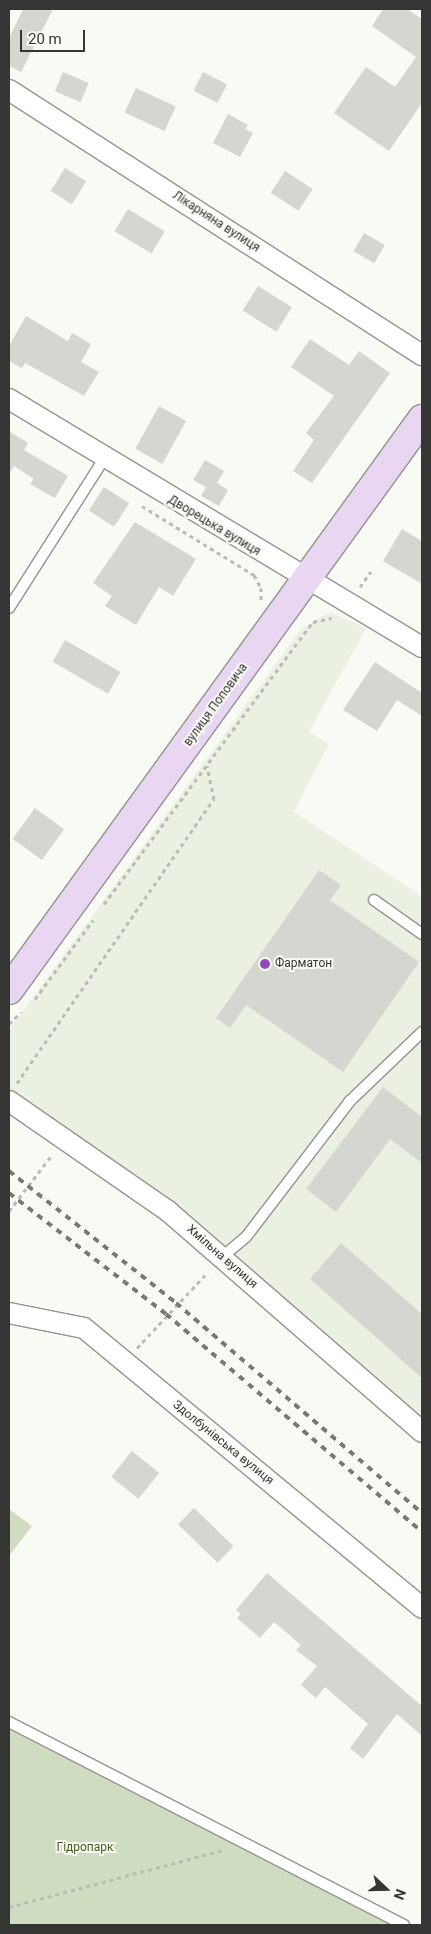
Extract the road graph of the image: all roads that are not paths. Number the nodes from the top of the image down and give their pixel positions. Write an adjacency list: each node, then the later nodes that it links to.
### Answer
1 (9, 90): 2 (street, Лікарняна вулиця)
2 (422, 355)
3 (9, 399): 5 (street, Дворецька вулиця)
4 (422, 419): 6 (main road, вулиця Поповича)
5 (104, 459): 6 (street, Дворецька вулиця); 7 (lane)
6 (306, 581): 8 (street, Дворецька вулиця); 11 (main road, вулиця Поповича)
7 (9, 608)
8 (422, 647)
9 (374, 900): 10 (lane)
10 (422, 934)
11 (9, 990)
12 (422, 1032): 14 (lane)
13 (11, 1094): 14 (street, Хмільна вулиця)
14 (222, 1257): 16 (street, Хмільна вулиця)
15 (9, 1313): 17 (street, Здолбунівська вулиця)
16 (422, 1432)
17 (422, 1608)
18 (9, 1722): 19 (lane)
19 (404, 1925)

